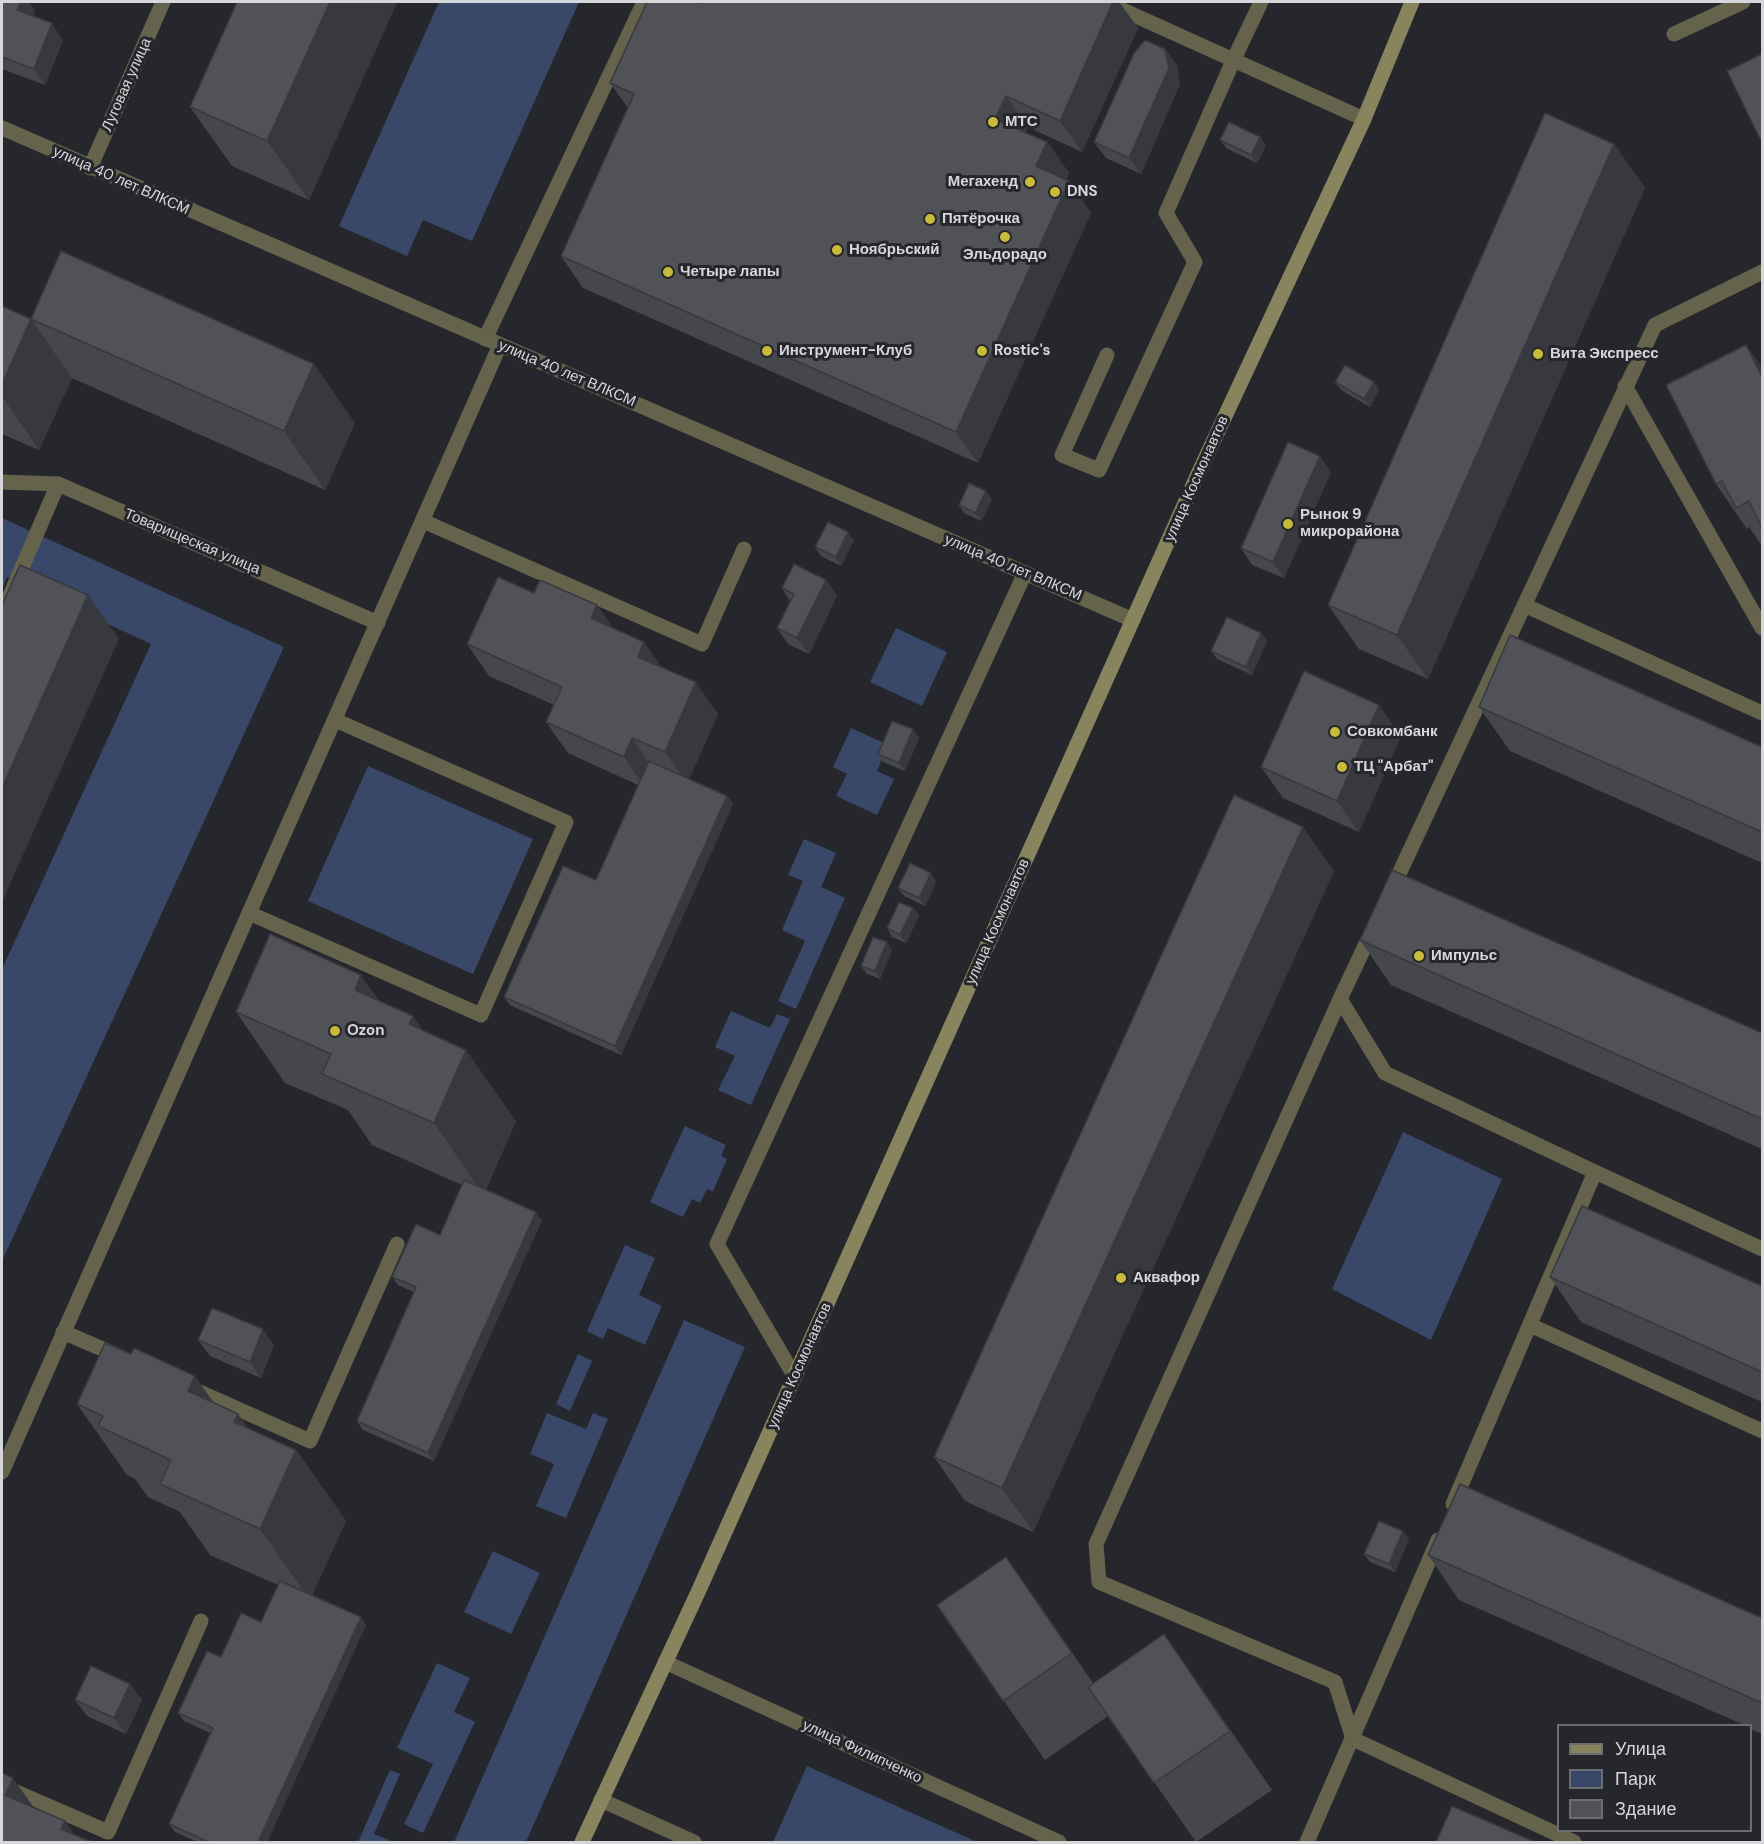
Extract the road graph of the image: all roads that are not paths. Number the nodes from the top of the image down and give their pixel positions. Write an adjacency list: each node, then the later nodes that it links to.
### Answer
1 (163, 2): 11 (street, Луговая улица)
2 (644, 2): 13 (street)
3 (1105, 2): 8 (street)
4 (1261, 2): 8 (street)
5 (1412, 2): 9 (main road, улица Космонавтов)
6 (1743, 2): 7 (street)
7 (1674, 34)
8 (1233, 61): 9 (street); 15 (street)
9 (1364, 118): 24 (main road, улица Космонавтов)
10 (2, 128): 11 (street, улица 40 лет ВЛКСМ)
11 (90, 168): 13 (street, улица 40 лет ВЛКСМ)
12 (1762, 272): 16 (street)
13 (485, 339): 14 (street, улица 40 лет ВЛКСМ)
14 (500, 345): 19 (street); 21 (street, улица 40 лет ВЛКСМ)
15 (1107, 355)
16 (1625, 386): 22 (street); 26 (street)
17 (2, 482): 18 (street, Товарищеская улица)
18 (58, 484): 23 (street); 25 (street, Товарищеская улица)
19 (423, 521): 20 (street); 25 (street)
20 (744, 549)
21 (1025, 573): 24 (street, улица 40 лет ВЛКСМ); 37 (street)
22 (1524, 604): 27 (street); 30 (street)
23 (2, 614)
24 (1133, 620): 37 (main road, улица Космонавтов)
25 (378, 623): 28 (street)
26 (1762, 628)
27 (1762, 713)
28 (335, 720): 29 (street); 29 (street)
29 (249, 913): 35 (street)
30 (1340, 999): 31 (street); 43 (street)
31 (1595, 1172): 33 (street); 34 (street)
32 (397, 1244): 38 (street)
33 (1762, 1249)
34 (1530, 1324): 39 (street); 43 (street)
35 (63, 1332): 36 (street); 40 (street)
36 (139, 1365)
37 (795, 1377): 42 (main road, улица Космонавтов)
38 (182, 1384)
39 (1762, 1431)
40 (2, 1472)
41 (201, 1621): 44 (street)
42 (665, 1662): 45 (main road, улица Космонавтов); 48 (street, улица Филипченко)
43 (1353, 1739): 49 (street); 50 (street)
44 (2, 1786)
45 (601, 1800): 46 (main road, улица Космонавтов); 47 (street)
46 (582, 1842)
47 (694, 1842)
48 (1059, 1842)
49 (1307, 1842)
50 (1574, 1842)

